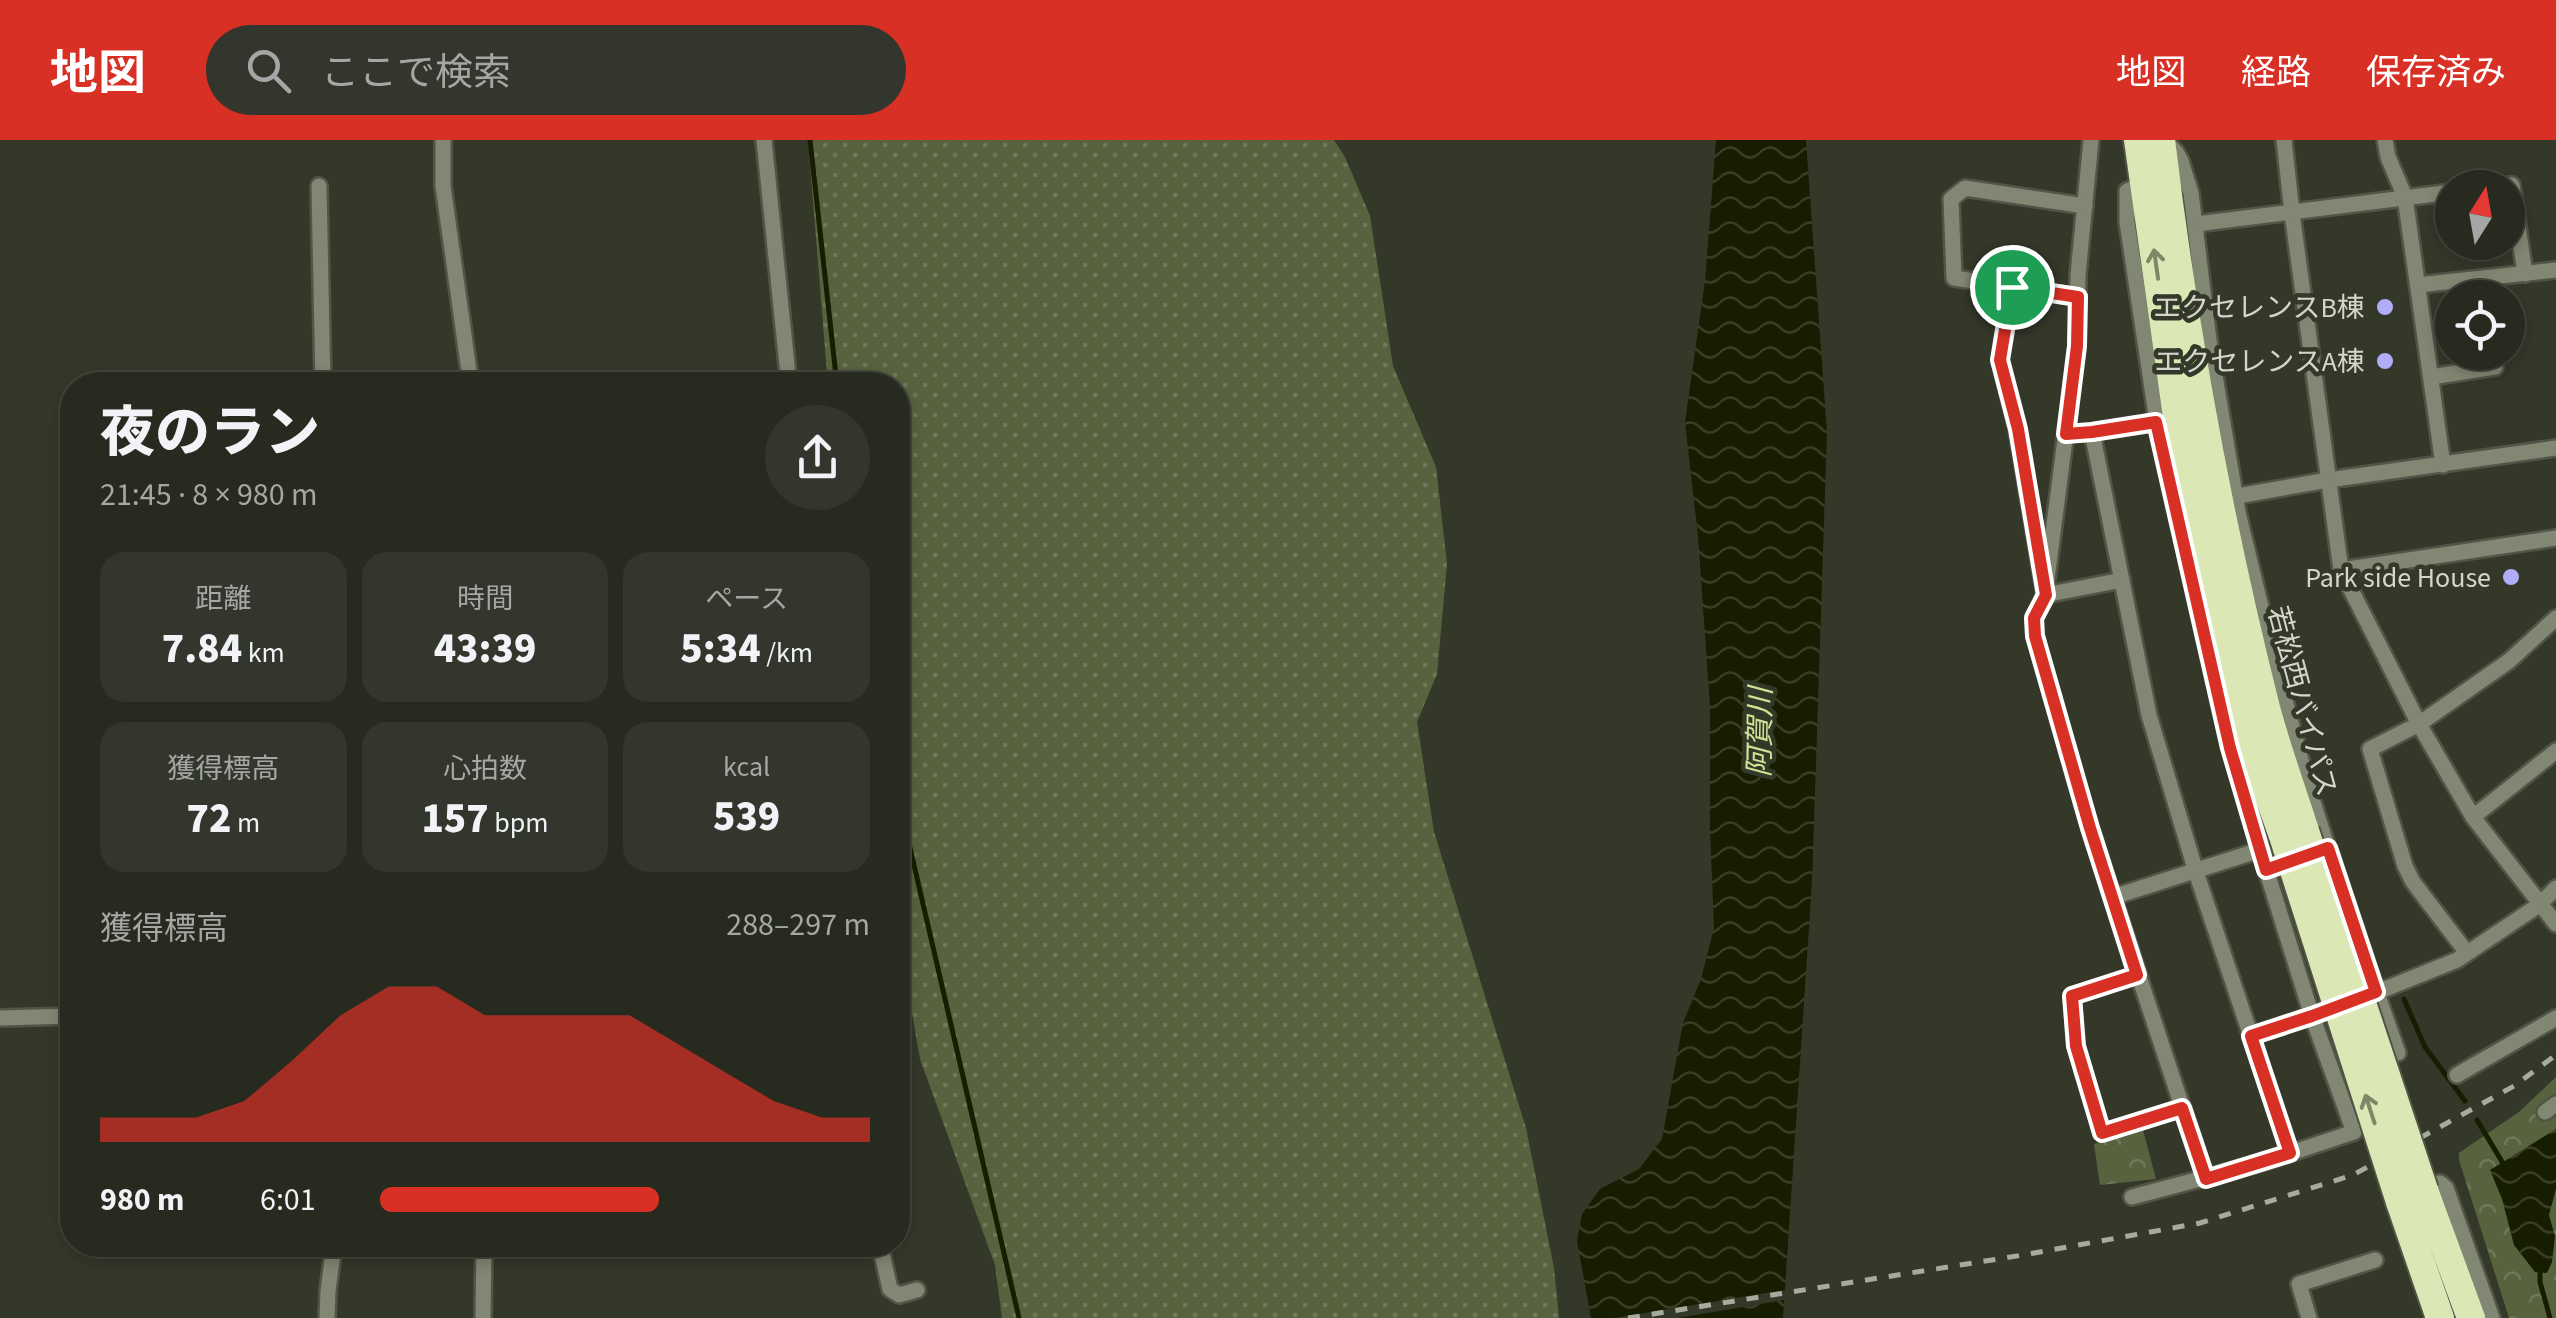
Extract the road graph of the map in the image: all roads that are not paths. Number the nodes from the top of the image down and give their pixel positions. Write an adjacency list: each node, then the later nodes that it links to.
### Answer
1 (443, 140): 23 (street)
2 (764, 140): 24 (street)
3 (2091, 140): 12 (street)
4 (2138, 140): 8 (highway, 若松西バイパス)
5 (2162, 140): 14 (street); 41 (highway, 若松西バイパス)
6 (2284, 140): 13 (street)
7 (2385, 140): 11 (street)
8 (2145, 183): 26 (street); 41 (highway, 若松西バイパス, one-way to 8)
9 (319, 186): 22 (street)
10 (2435, 194): 11 (street)
11 (2404, 197): 13 (street); 18 (street)
12 (2085, 206): 19 (street); 20 (street)
13 (2292, 214): 14 (street); 31 (street)
14 (2196, 224): 42 (street)
15 (2523, 260): 17 (street)
16 (2556, 270): 17 (street)
17 (2525, 274): 18 (street)
18 (2418, 285): 25 (street)
19 (2012, 287): 20 (street); 36 (street)
20 (2078, 297): 28 (street)
21 (2475, 370): 25 (street)
22 (323, 372)
23 (469, 372)
24 (788, 372)
25 (2430, 377): 30 (street)
26 (2156, 422): 27 (street); 41 (street)
27 (2092, 432): 28 (street); 35 (street)
28 (2066, 434): 36 (street)
29 (2556, 448): 30 (street)
30 (2443, 465): 31 (street)
31 (2328, 480): 32 (street); 34 (street)
32 (2244, 495)
33 (2556, 538): 34 (street)
34 (2341, 570): 38 (street)
35 (2122, 580): 36 (street); 44 (street)
36 (2046, 595): 46 (street)
37 (2556, 618): 38 (street)
38 (2419, 724): 40 (street); 49 (street)
39 (2556, 751): 40 (street)
40 (2473, 817): 47 (street)
41 (2282, 839): 43 (street); 44 (street); 62 (highway, 若松西バイパス, bridge)
42 (2328, 848): 43 (street); 51 (street)
43 (2266, 870): 53 (street)
44 (2196, 872): 46 (street); 56 (street)
45 (2556, 888): 47 (street)
46 (2112, 897): 50 (street)
47 (2538, 904): 48 (street); 49 (street)
48 (2556, 924)
49 (2467, 953): 51 (street)
50 (2137, 975): 59 (street); 59 (street)
51 (2376, 992): 53 (street); 57 (street)
52 (60, 1016): 54 (street)
53 (2312, 1016): 56 (street); 60 (street)
54 (0, 1018)
55 (2556, 1018): 58 (street)
56 (2251, 1036): 60 (street)
57 (2398, 1053)
58 (2457, 1075)
59 (2182, 1108): 61 (street)
60 (2290, 1153): 61 (street)
61 (2206, 1179): 63 (street)
62 (2412, 1196): 73 (highway, 若松西バイパス); 74 (highway, 若松西バイパス)
63 (2132, 1197)
64 (332, 1257): 69 (street)
65 (484, 1257): 70 (street)
66 (883, 1257): 68 (street)
67 (2376, 1260): 71 (street)
68 (917, 1290)
69 (327, 1318)
70 (484, 1318)
71 (2310, 1318)
72 (2429, 1318): 75 (street)
73 (2440, 1318)
74 (2471, 1318)
75 (2492, 1318)

